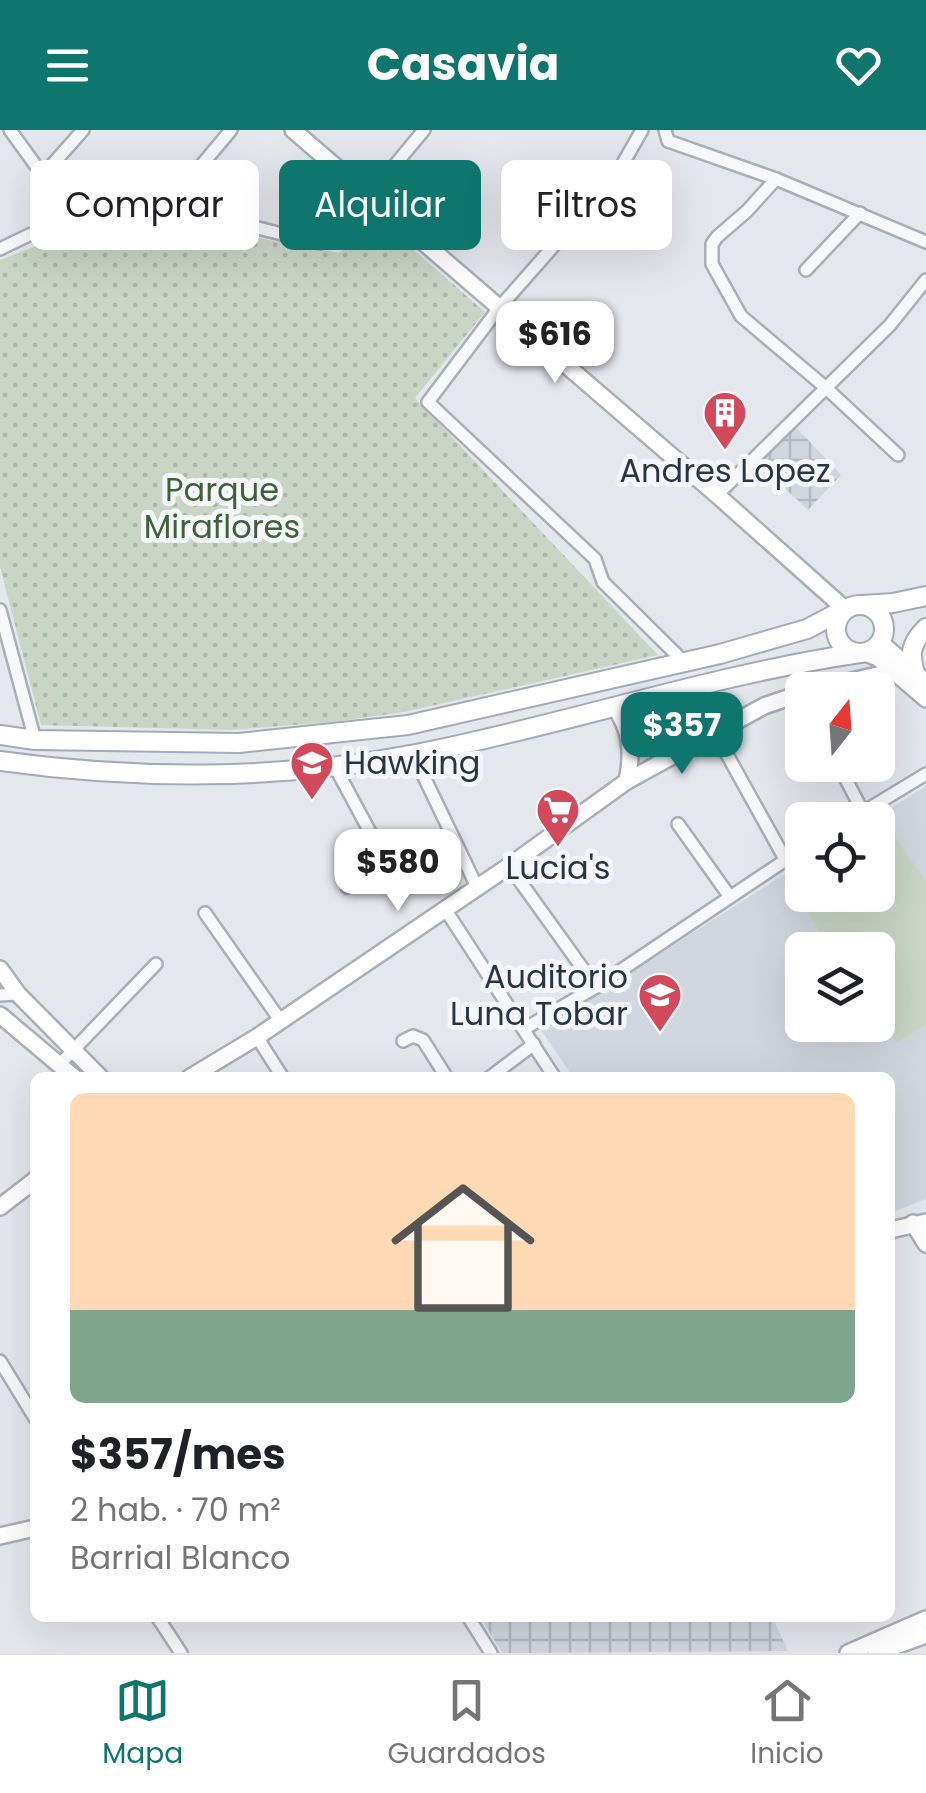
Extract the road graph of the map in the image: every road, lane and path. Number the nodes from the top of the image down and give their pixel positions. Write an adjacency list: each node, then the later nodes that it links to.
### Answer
1 (10, 130): 8 (street)
2 (84, 130): 9 (street)
3 (231, 130): 10 (street)
4 (293, 130): 11 (main road)
5 (424, 130): 12 (street)
6 (642, 130): 21 (street)
7 (666, 135): 13 (street)
8 (33, 160)
9 (57, 160)
10 (206, 160)
11 (329, 160)
12 (400, 160)
13 (776, 179): 14 (street); 22 (street)
14 (860, 213): 16 (street); 19 (street)
15 (30, 236): 17 (street)
16 (926, 242)
17 (0, 249)
18 (433, 250): 21 (main road)
19 (806, 270)
20 (926, 280): 22 (street)
21 (499, 308): 24 (main road); 31 (street)
22 (825, 387): 23 (street); 24 (street)
23 (898, 456)
24 (717, 495): 27 (main road)
25 (926, 584): 26 (main road)
26 (918, 597): 27 (main road)
27 (853, 607): 30 (main road); 30 (main road); 31 (main road)
28 (0, 610): 40 (street)
29 (926, 627): 30 (main road); 34 (main road)
30 (868, 649): 32 (main road); 34 (main road); 37 (main road)
31 (684, 662): 40 (main road)
32 (894, 671): 33 (main road); 36 (main road)
33 (890, 672)
34 (921, 677)
35 (785, 699): 38 (main road)
36 (926, 699)
37 (614, 706): 41 (main road); 45 (main road)
38 (714, 731): 45 (main road); 48 (street)
39 (0, 735): 40 (main road)
40 (34, 740)
41 (413, 754): 43 (main road); 52 (street)
42 (0, 761): 43 (main road)
43 (334, 765): 51 (street)
44 (926, 774): 46 (street)
45 (627, 780): 50 (main road)
46 (880, 802)
47 (678, 824): 53 (street)
48 (785, 857)
49 (785, 860): 53 (street)
50 (509, 866): 52 (main road); 58 (street)
51 (346, 887)
52 (477, 887): 54 (main road)
53 (730, 896): 58 (street)
54 (445, 909): 62 (main road); 63 (street)
55 (205, 913): 62 (street)
56 (156, 964): 67 (street)
57 (0, 969): 59 (main road)
58 (596, 986): 63 (street)
59 (18, 994): 60 (street); 67 (main road)
60 (0, 996)
61 (0, 1015): 68 (main road)
62 (280, 1020): 64 (main road)
63 (524, 1029): 66 (street)
64 (257, 1037): 71 (main road); 72 (street)
65 (403, 1041): 73 (street)
66 (534, 1044): 74 (street); 75 (street)
67 (74, 1049): 68 (street); 70 (main road)
68 (61, 1063): 69 (main road)
69 (69, 1072)
70 (95, 1072)
71 (199, 1072)
72 (280, 1072)
73 (443, 1072)
74 (497, 1072)
75 (551, 1072)
76 (30, 1184): 77 (main road)
77 (0, 1207)
78 (926, 1211): 79 (main road)
79 (919, 1223): 80 (main road)
80 (926, 1244)
81 (0, 1361): 82 (street)
82 (30, 1407)
83 (30, 1529): 84 (main road)
84 (0, 1536)
85 (926, 1619): 91 (main road)
86 (161, 1622): 89 (street)
87 (472, 1622): 90 (street)
88 (926, 1634): 92 (main road)
89 (181, 1653)
90 (491, 1653)
91 (848, 1653)
92 (876, 1653)

